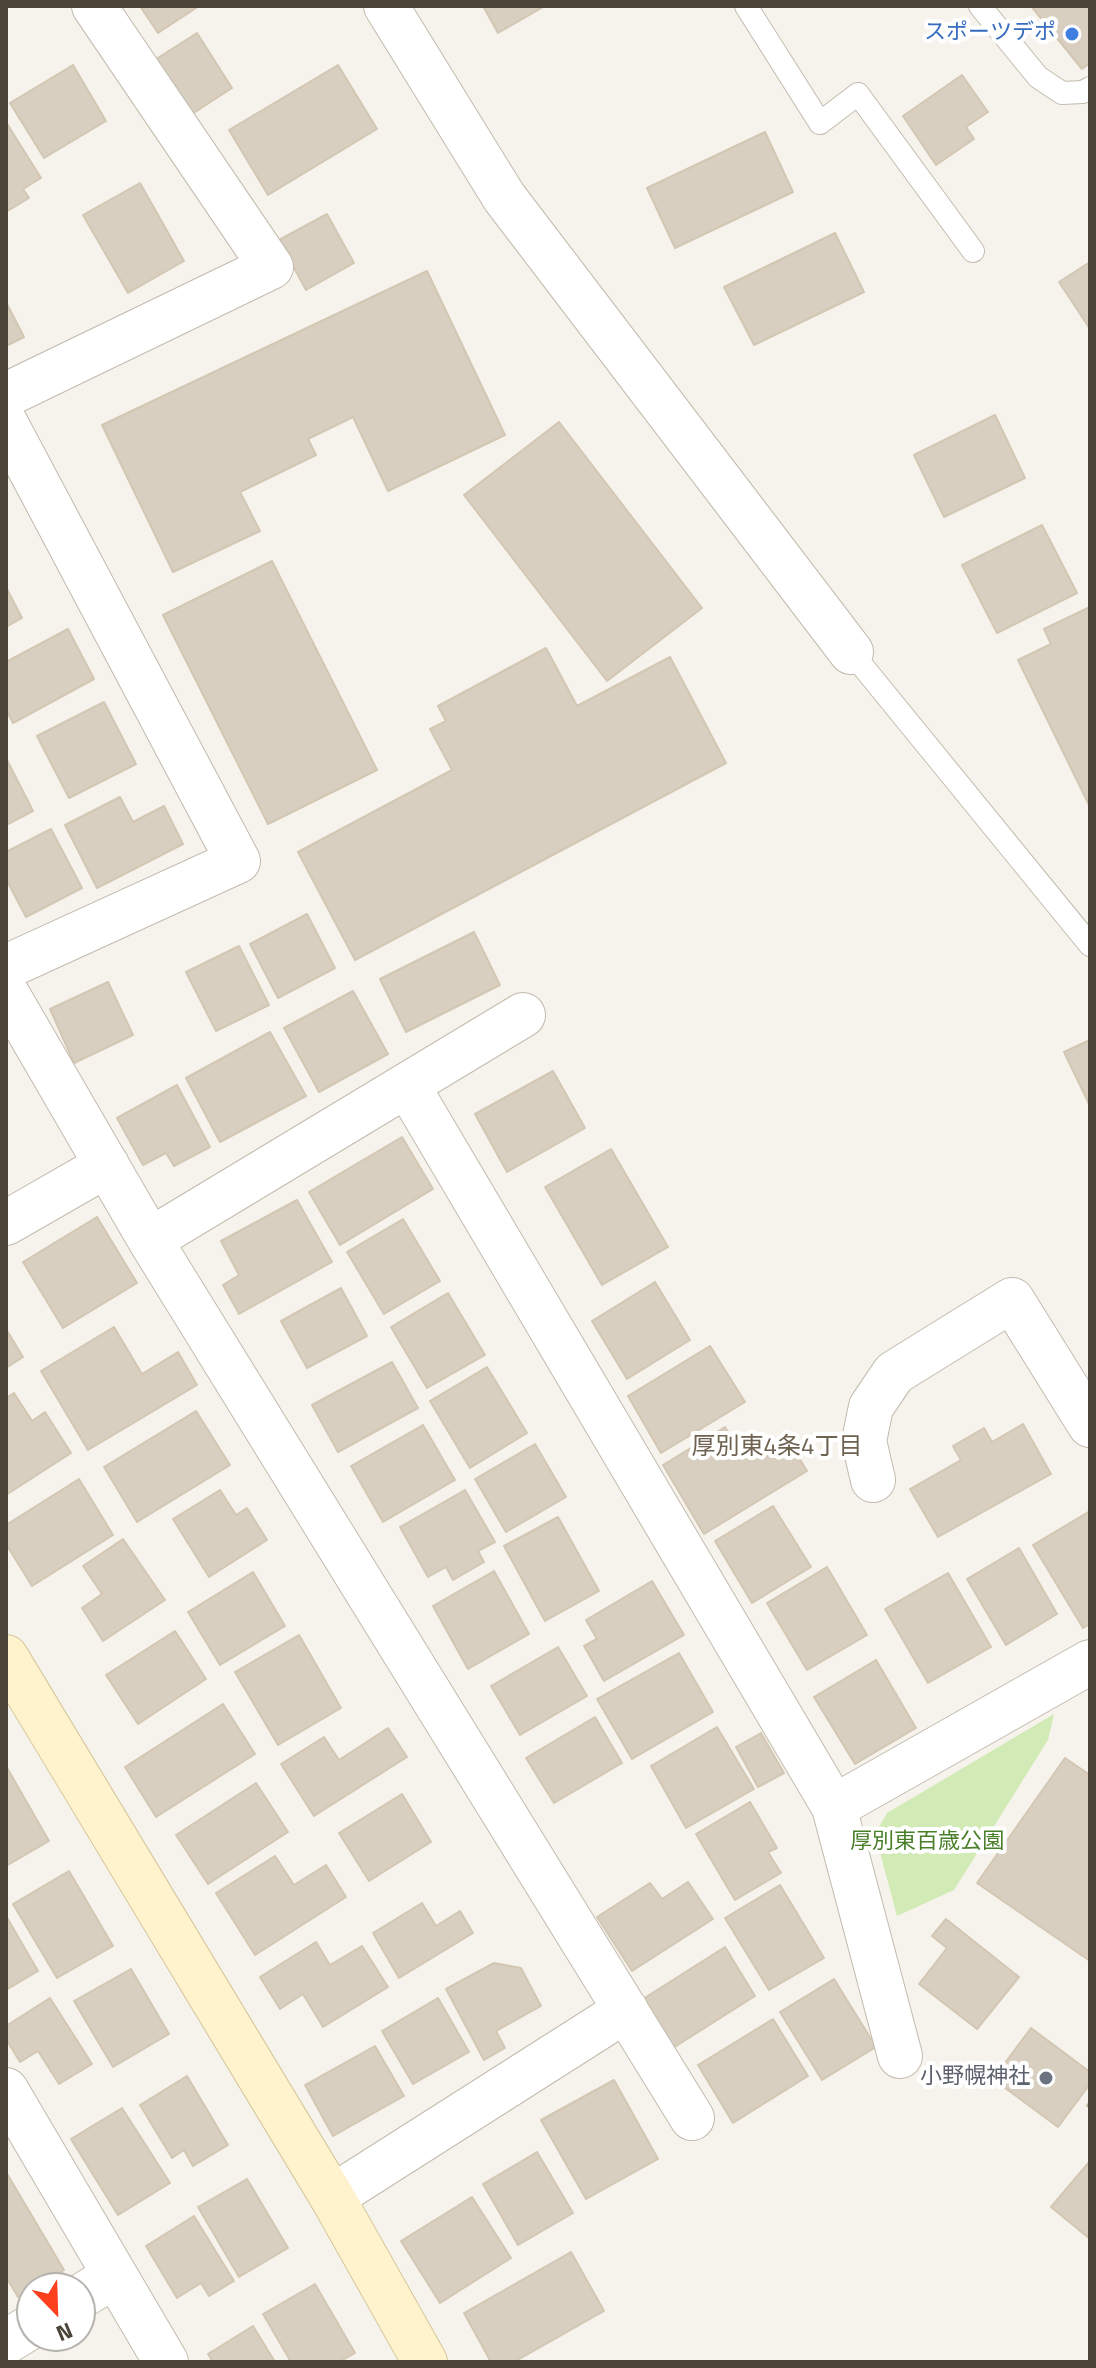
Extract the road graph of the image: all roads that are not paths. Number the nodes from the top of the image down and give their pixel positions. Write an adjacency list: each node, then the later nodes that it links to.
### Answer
1 (94, 6): 7 (street)
2 (386, 6): 9 (street)
3 (746, 6): 6 (lane)
4 (980, 6): 5 (lane)
5 (1090, 88)
6 (973, 251)
7 (6, 395)
8 (6, 424): 11 (street)
9 (851, 652): 10 (lane)
10 (1090, 945)
11 (6, 967)
12 (6, 992): 15 (street)
13 (523, 1015): 14 (street)
14 (407, 1085): 17 (street); 22 (street)
15 (107, 1165): 16 (street); 17 (street)
16 (6, 1223)
17 (150, 1240): 23 (street)
18 (1090, 1425): 19 (street)
19 (873, 1480)
20 (6, 1657): 27 (street)
21 (1090, 1662): 22 (street)
22 (834, 1807): 24 (street)
23 (626, 2010): 26 (street); 27 (street)
24 (900, 2056)
25 (6, 2090): 28 (street)
26 (692, 2118)
27 (332, 2197): 30 (street)
28 (97, 2286): 29 (street)
29 (166, 2362)
30 (425, 2362)

